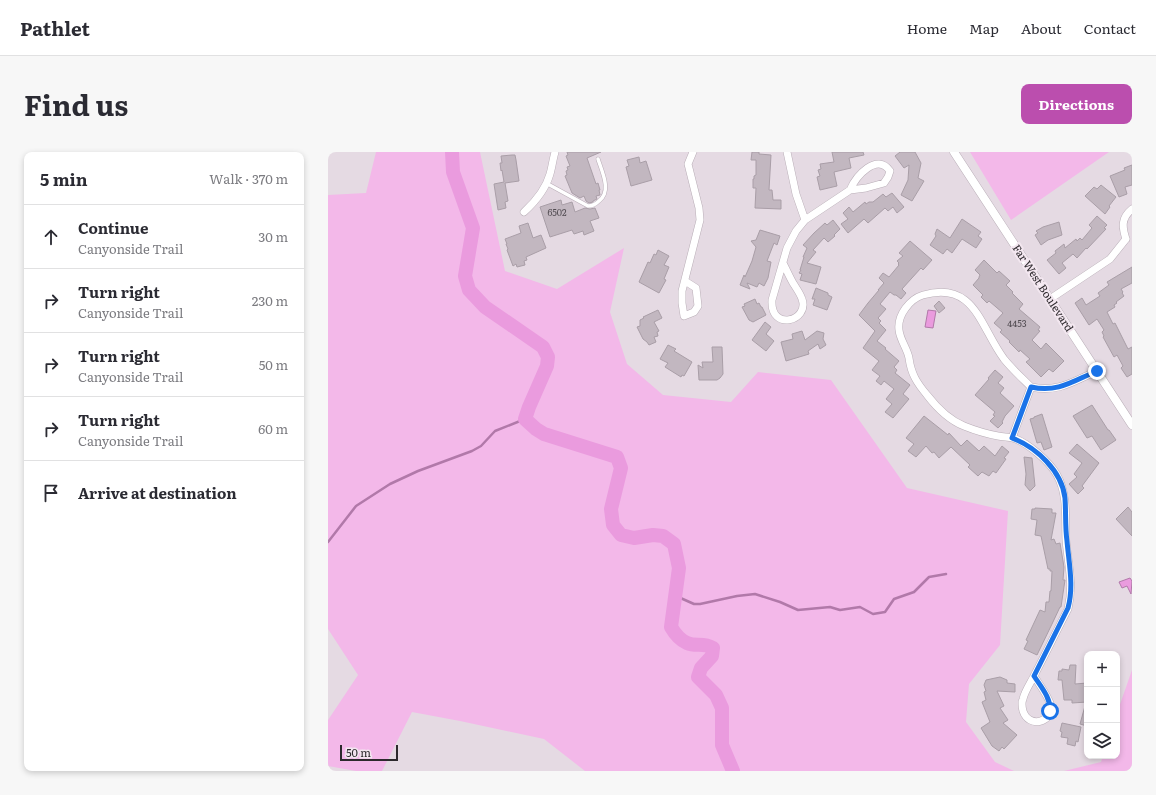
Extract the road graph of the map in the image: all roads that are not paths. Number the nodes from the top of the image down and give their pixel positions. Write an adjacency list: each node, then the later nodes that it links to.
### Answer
1 (554, 152): 6 (street)
2 (693, 152): 13 (street)
3 (787, 152): 10 (street)
4 (954, 152): 14 (street, Far West Boulevard)
5 (598, 160): 6 (lane)
6 (546, 184): 9 (street)
7 (850, 190): 7 (street); 10 (street)
8 (1132, 209): 11 (street)
9 (524, 212)
10 (805, 220): 12 (street)
11 (1129, 240): 14 (street)
12 (783, 263): 12 (street)
13 (685, 281)
14 (1050, 299): 15 (street, Far West Boulevard)
15 (1097, 371): 16 (street); 17 (street, Far West Boulevard)
16 (1031, 387): 18 (street); 18 (street)
17 (1132, 425)
18 (1012, 438): 19 (street)
19 (1034, 676): 19 (street)

